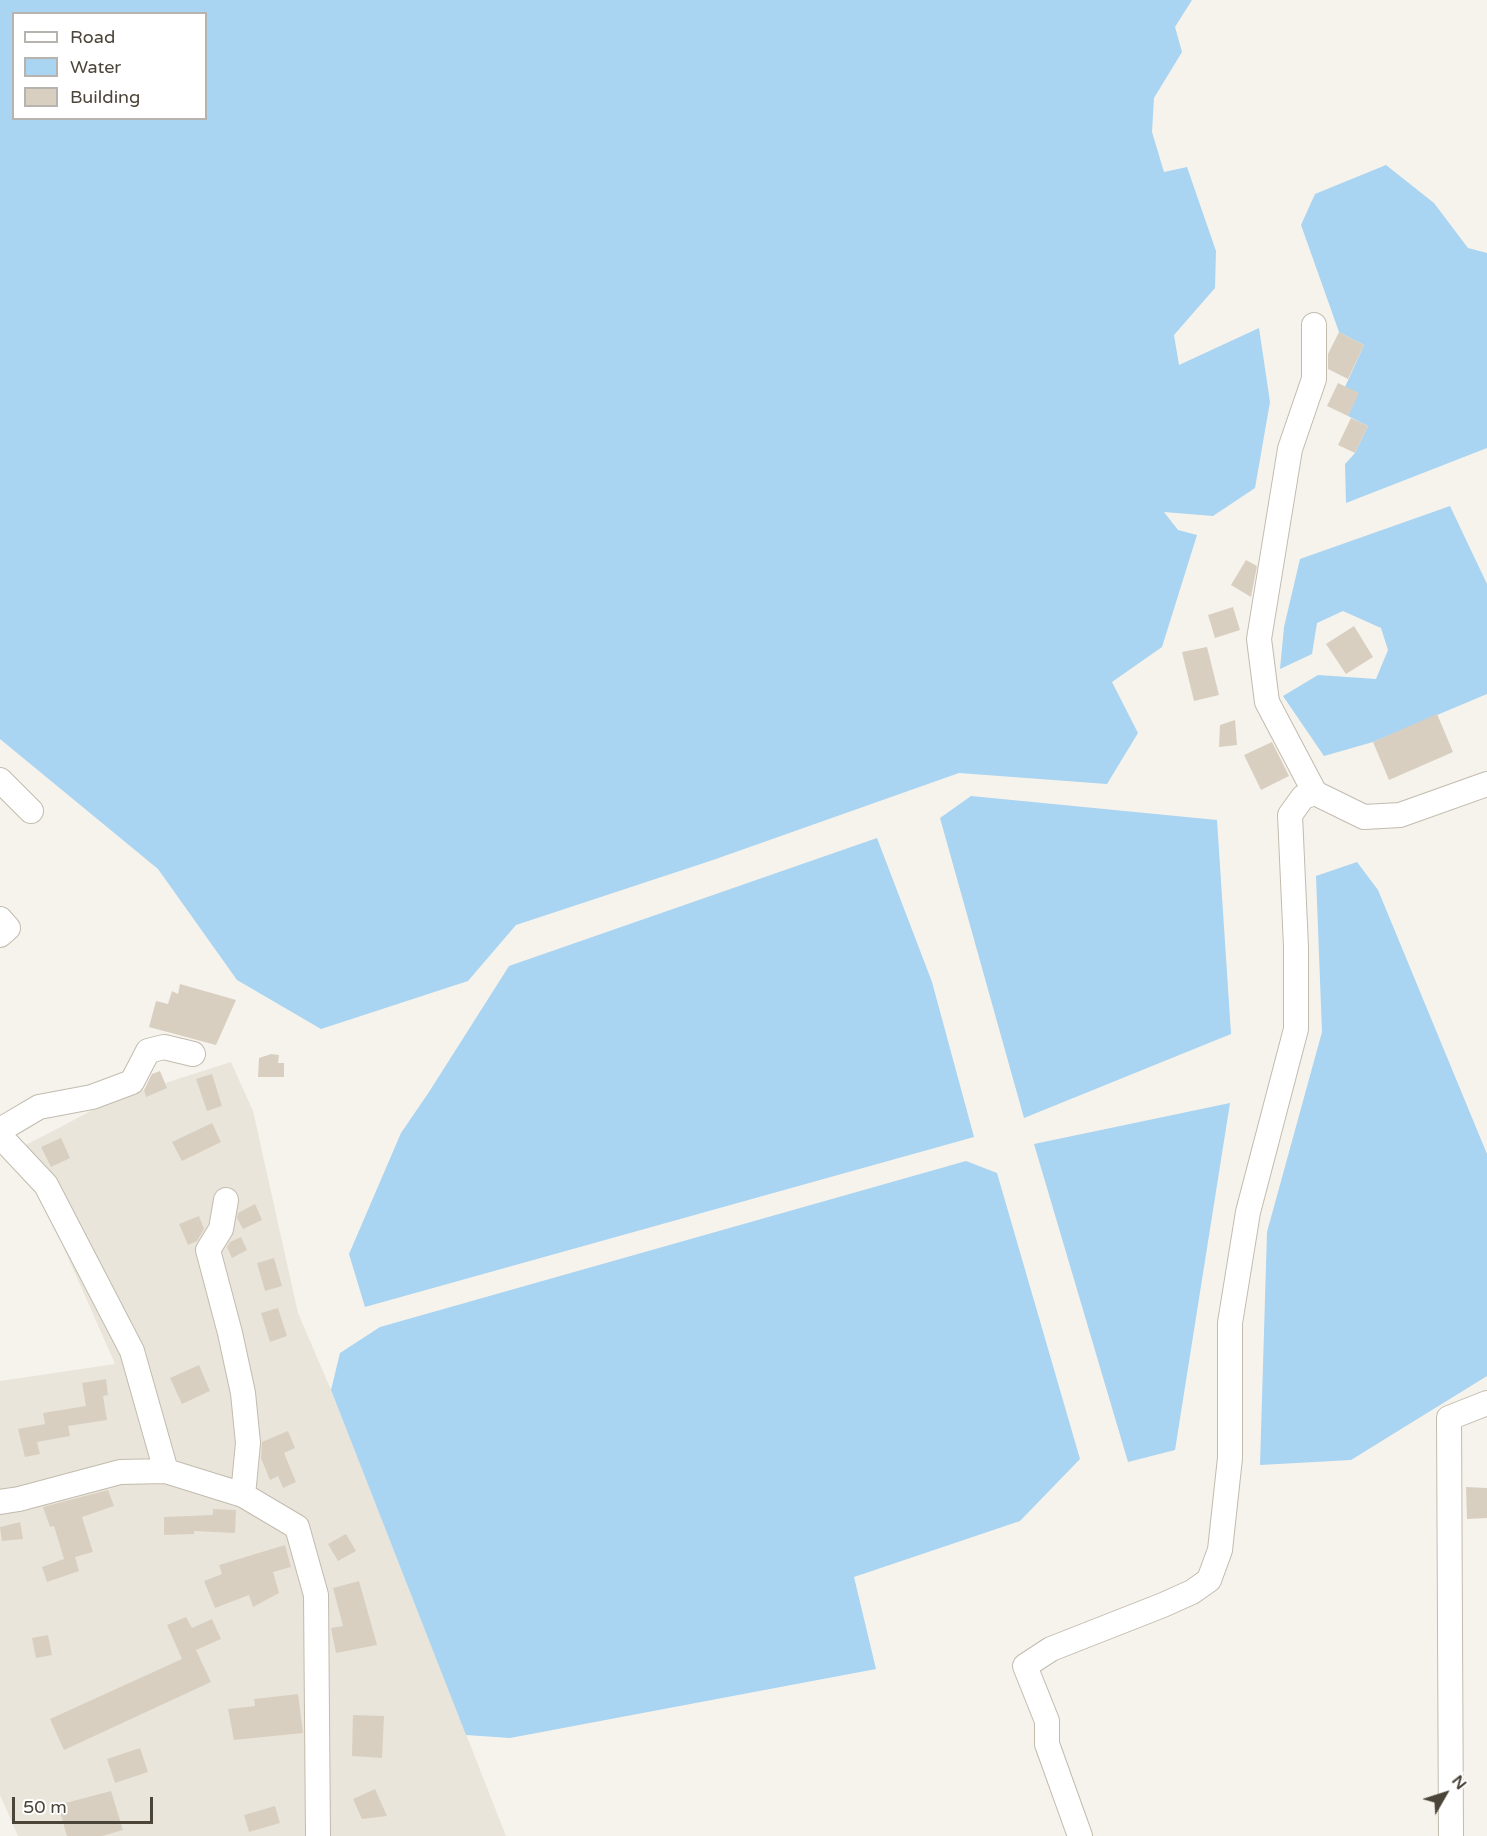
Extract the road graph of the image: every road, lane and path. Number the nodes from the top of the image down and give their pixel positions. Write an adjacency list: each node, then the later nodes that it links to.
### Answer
1 (1314, 325): 4 (street)
2 (0, 780): 5 (street)
3 (1487, 784): 4 (street)
4 (1315, 793): 17 (street)
5 (31, 811)
6 (0, 919): 7 (street)
7 (0, 935)
8 (193, 1054): 9 (street)
9 (0, 1130)
10 (0, 1136): 13 (street)
11 (226, 1200): 14 (street)
12 (1487, 1403): 18 (street)
13 (166, 1471): 14 (street); 15 (street)
14 (243, 1495): 16 (street)
15 (0, 1502)
16 (318, 1836)
17 (1080, 1836)
18 (1451, 1836)

